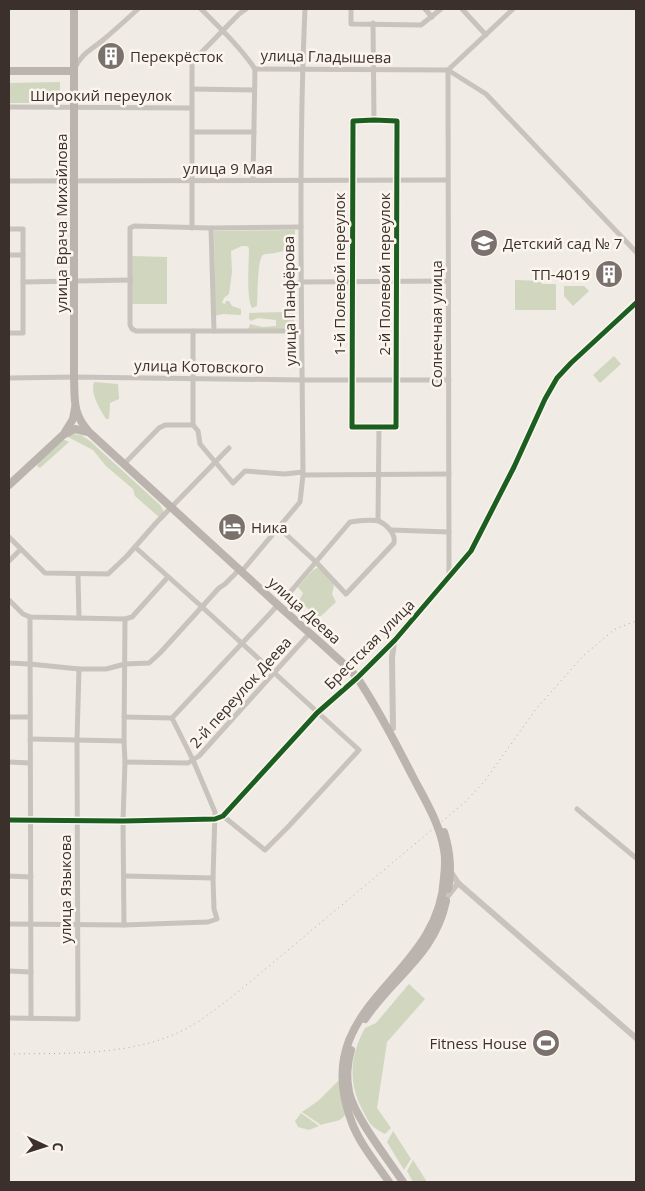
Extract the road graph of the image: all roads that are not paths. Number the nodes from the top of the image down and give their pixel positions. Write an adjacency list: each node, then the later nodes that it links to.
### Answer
1 (74, 9): 20 (main road, улица Врача Михайлова)
2 (138, 9): 20 (street)
3 (201, 9): 13 (street, улица Гладышева)
4 (246, 9): 13 (street)
5 (305, 9): 16 (street, улица Панфёрова)
6 (351, 9): 12 (street)
7 (424, 9): 11 (street)
8 (442, 9): 11 (street)
9 (462, 9): 14 (street)
10 (513, 9): 14 (street)
11 (432, 18): 12 (street)
12 (373, 23): 17 (street)
13 (223, 30): 15 (street, улица Гладышева); 21 (street)
14 (486, 35): 18 (street)
15 (255, 69): 16 (street, улица Гладышева); 22 (street)
16 (302, 69): 17 (street, улица Гладышева); 31 (street, улица Панфёрова)
17 (374, 70): 18 (street, улица Гладышева); 26 (street)
18 (448, 70): 33 (street, Солнечная улица); 41 (street)
19 (9, 71): 20 (main road)
20 (74, 71): 24 (main road, улица Врача Михайлова)
21 (192, 89): 22 (street); 25 (street)
22 (254, 90): 28 (street)
23 (9, 108): 24 (street, Широкий переулок)
24 (74, 108): 25 (street, Широкий переулок); 35 (main road, улица Врача Михайлова)
25 (192, 108): 27 (street)
26 (374, 120): 32 (street, 2-й Полевой переулок); 36 (street, 1-й Полевой переулок)
27 (192, 132): 28 (street); 29 (street)
28 (254, 132): 30 (street)
29 (193, 180): 30 (street, улица 9 Мая); 35 (street, улица 9 Мая); 38 (street)
30 (253, 180): 31 (street, улица 9 Мая)
31 (302, 180): 36 (street, улица 9 Мая); 37 (street, улица Панфёрова)
32 (396, 180): 33 (street, улица 9 Мая); 36 (street, улица 9 Мая); 50 (street, 2-й Полевой переулок)
33 (448, 180): 45 (street, Солнечная улица)
34 (9, 181): 35 (street, улица 9 Мая)
35 (74, 181): 47 (main road, улица Врача Михайлова)
36 (352, 181): 49 (street, 1-й Полевой переулок)
37 (301, 227): 39 (street); 48 (street, улица Панфёрова)
38 (192, 228): 39 (street); 44 (street)
39 (211, 228): 53 (street)
40 (9, 229): 43 (street)
41 (636, 252)
42 (9, 255): 43 (street)
43 (23, 255): 46 (street)
44 (131, 280): 47 (street); 52 (street)
45 (448, 281): 50 (street); 62 (street, Солнечная улица)
46 (23, 282): 47 (street); 55 (street)
47 (74, 282): 56 (main road, улица Врача Михайлова)
48 (300, 282): 49 (street); 54 (street, улица Панфёрова)
49 (352, 282): 50 (street); 60 (street, 1-й Полевой переулок)
50 (397, 282): 61 (street, 2-й Полевой переулок)
51 (636, 303): 88 (street, Брестская улица)
52 (192, 331): 53 (street); 58 (street)
53 (214, 331): 54 (street)
54 (300, 331): 59 (street, улица Панфёрова)
55 (9, 333)
56 (74, 376): 57 (street, улица Котовского); 58 (street, улица Котовского); 63 (main road, улица Врача Михайлова)
57 (9, 378)
58 (193, 378): 59 (street, улица Котовского); 64 (street)
59 (302, 380): 60 (street, улица Котовского); 72 (street, улица Панфёрова)
60 (352, 380): 61 (street, улица Котовского); 65 (street, 1-й Полевой переулок)
61 (396, 380): 62 (street, улица Котовского); 65 (street, 2-й Полевой переулок)
62 (448, 380): 73 (street, Солнечная улица)
63 (75, 407): 66 (main road, улица Врача Михайлова); 67 (main road)
64 (193, 425): 69 (street); 70 (street)
65 (379, 427): 71 (street)
66 (89, 432): 67 (main road); 70 (main road, улица Деева)
67 (62, 436): 74 (main road)
68 (229, 448): 69 (street)
69 (214, 462): 72 (street); 75 (street)
70 (124, 464): 75 (main road, улица Деева)
71 (378, 473): 72 (street); 73 (street); 76 (street)
72 (303, 474): 77 (street, улица Панфёрова)
73 (449, 474): 79 (street, Солнечная улица)
74 (9, 486)
75 (172, 507): 81 (street); 85 (main road, улица Деева)
76 (378, 521): 78 (street); 84 (street)
77 (279, 528): 84 (street); 85 (street, улица Панфёрова)
78 (391, 530): 79 (street); 84 (street)
79 (449, 532): 88 (street, Солнечная улица)
80 (9, 537): 82 (street)
81 (135, 547): 86 (street); 87 (street)
82 (21, 549): 83 (street); 86 (street)
83 (9, 561)
84 (316, 562): 89 (street)
85 (241, 570): 91 (main road, улица Деева); 92 (street, улица Панфёрова)
86 (78, 575): 94 (street)
87 (168, 577): 92 (street); 95 (street)
88 (449, 577): 97 (street, Брестская улица)
89 (286, 597)
90 (9, 600): 93 (street)
91 (278, 605): 96 (main road, улица Деева); 98 (street)
92 (201, 606): 98 (street); 101 (street, улица Панфёрова)
93 (30, 617): 94 (street); 100 (street)
94 (79, 618): 95 (street)
95 (125, 619): 101 (street)
96 (310, 633): 103 (street, 2-й переулок Деева); 104 (main road, улица Деева)
97 (394, 640): 104 (street, Брестская улица); 110 (street)
98 (242, 644): 103 (street); 109 (street)
99 (9, 664): 100 (street, улица Панфёрова)
100 (30, 664): 102 (street, улица Панфёрова); 107 (street)
101 (125, 664): 102 (street, улица Панфёрова); 108 (street)
102 (79, 669): 112 (street, улица Языкова)
103 (274, 673): 105 (street); 114 (street, 2-й переулок Деева)
104 (357, 678): 105 (street, Брестская улица); 110 (main road); 143 (main road, улица Деева)
105 (317, 713): 119 (street, Брестская улица); 119 (street)
106 (9, 717): 107 (street)
107 (30, 717): 111 (street)
108 (124, 717): 109 (street); 113 (street)
109 (172, 718): 114 (street)
110 (393, 728): 126 (main road)
111 (30, 740): 112 (street); 117 (street)
112 (77, 740): 113 (street); 123 (street, улица Языкова)
113 (124, 741): 116 (street)
114 (193, 760): 116 (street, 2-й переулок Деева); 120 (street)
115 (9, 762): 117 (street)
116 (125, 762): 124 (street)
117 (30, 763): 122 (street)
118 (577, 809): 125 (street)
119 (223, 816): 120 (street, Брестская улица)
120 (215, 819): 124 (street, Брестская улица); 130 (street)
121 (9, 820): 122 (street, Брестская улица)
122 (30, 821): 123 (street, Брестская улица); 129 (street)
123 (77, 821): 124 (street, Брестская улица); 135 (street, улица Языкова)
124 (123, 821): 128 (street)
125 (636, 858)
126 (450, 871): 131 (street); 132 (main road)
127 (9, 876): 129 (street)
128 (124, 876): 130 (street); 136 (street)
129 (31, 877): 134 (street)
130 (213, 878): 136 (street)
131 (458, 883): 132 (street); 141 (street)
132 (447, 897): 142 (main road)
133 (9, 924): 134 (street)
134 (32, 924): 135 (street); 138 (street)
135 (78, 925): 136 (street); 140 (street, улица Языкова)
136 (124, 925)
137 (9, 971): 138 (street)
138 (31, 972): 140 (street)
139 (9, 1018): 140 (street)
140 (31, 1018)
141 (636, 1038)
142 (385, 1154): 143 (main road); 145 (main road)
143 (375, 1161): 144 (main road, улица Деева)
144 (389, 1182)
145 (403, 1182)

